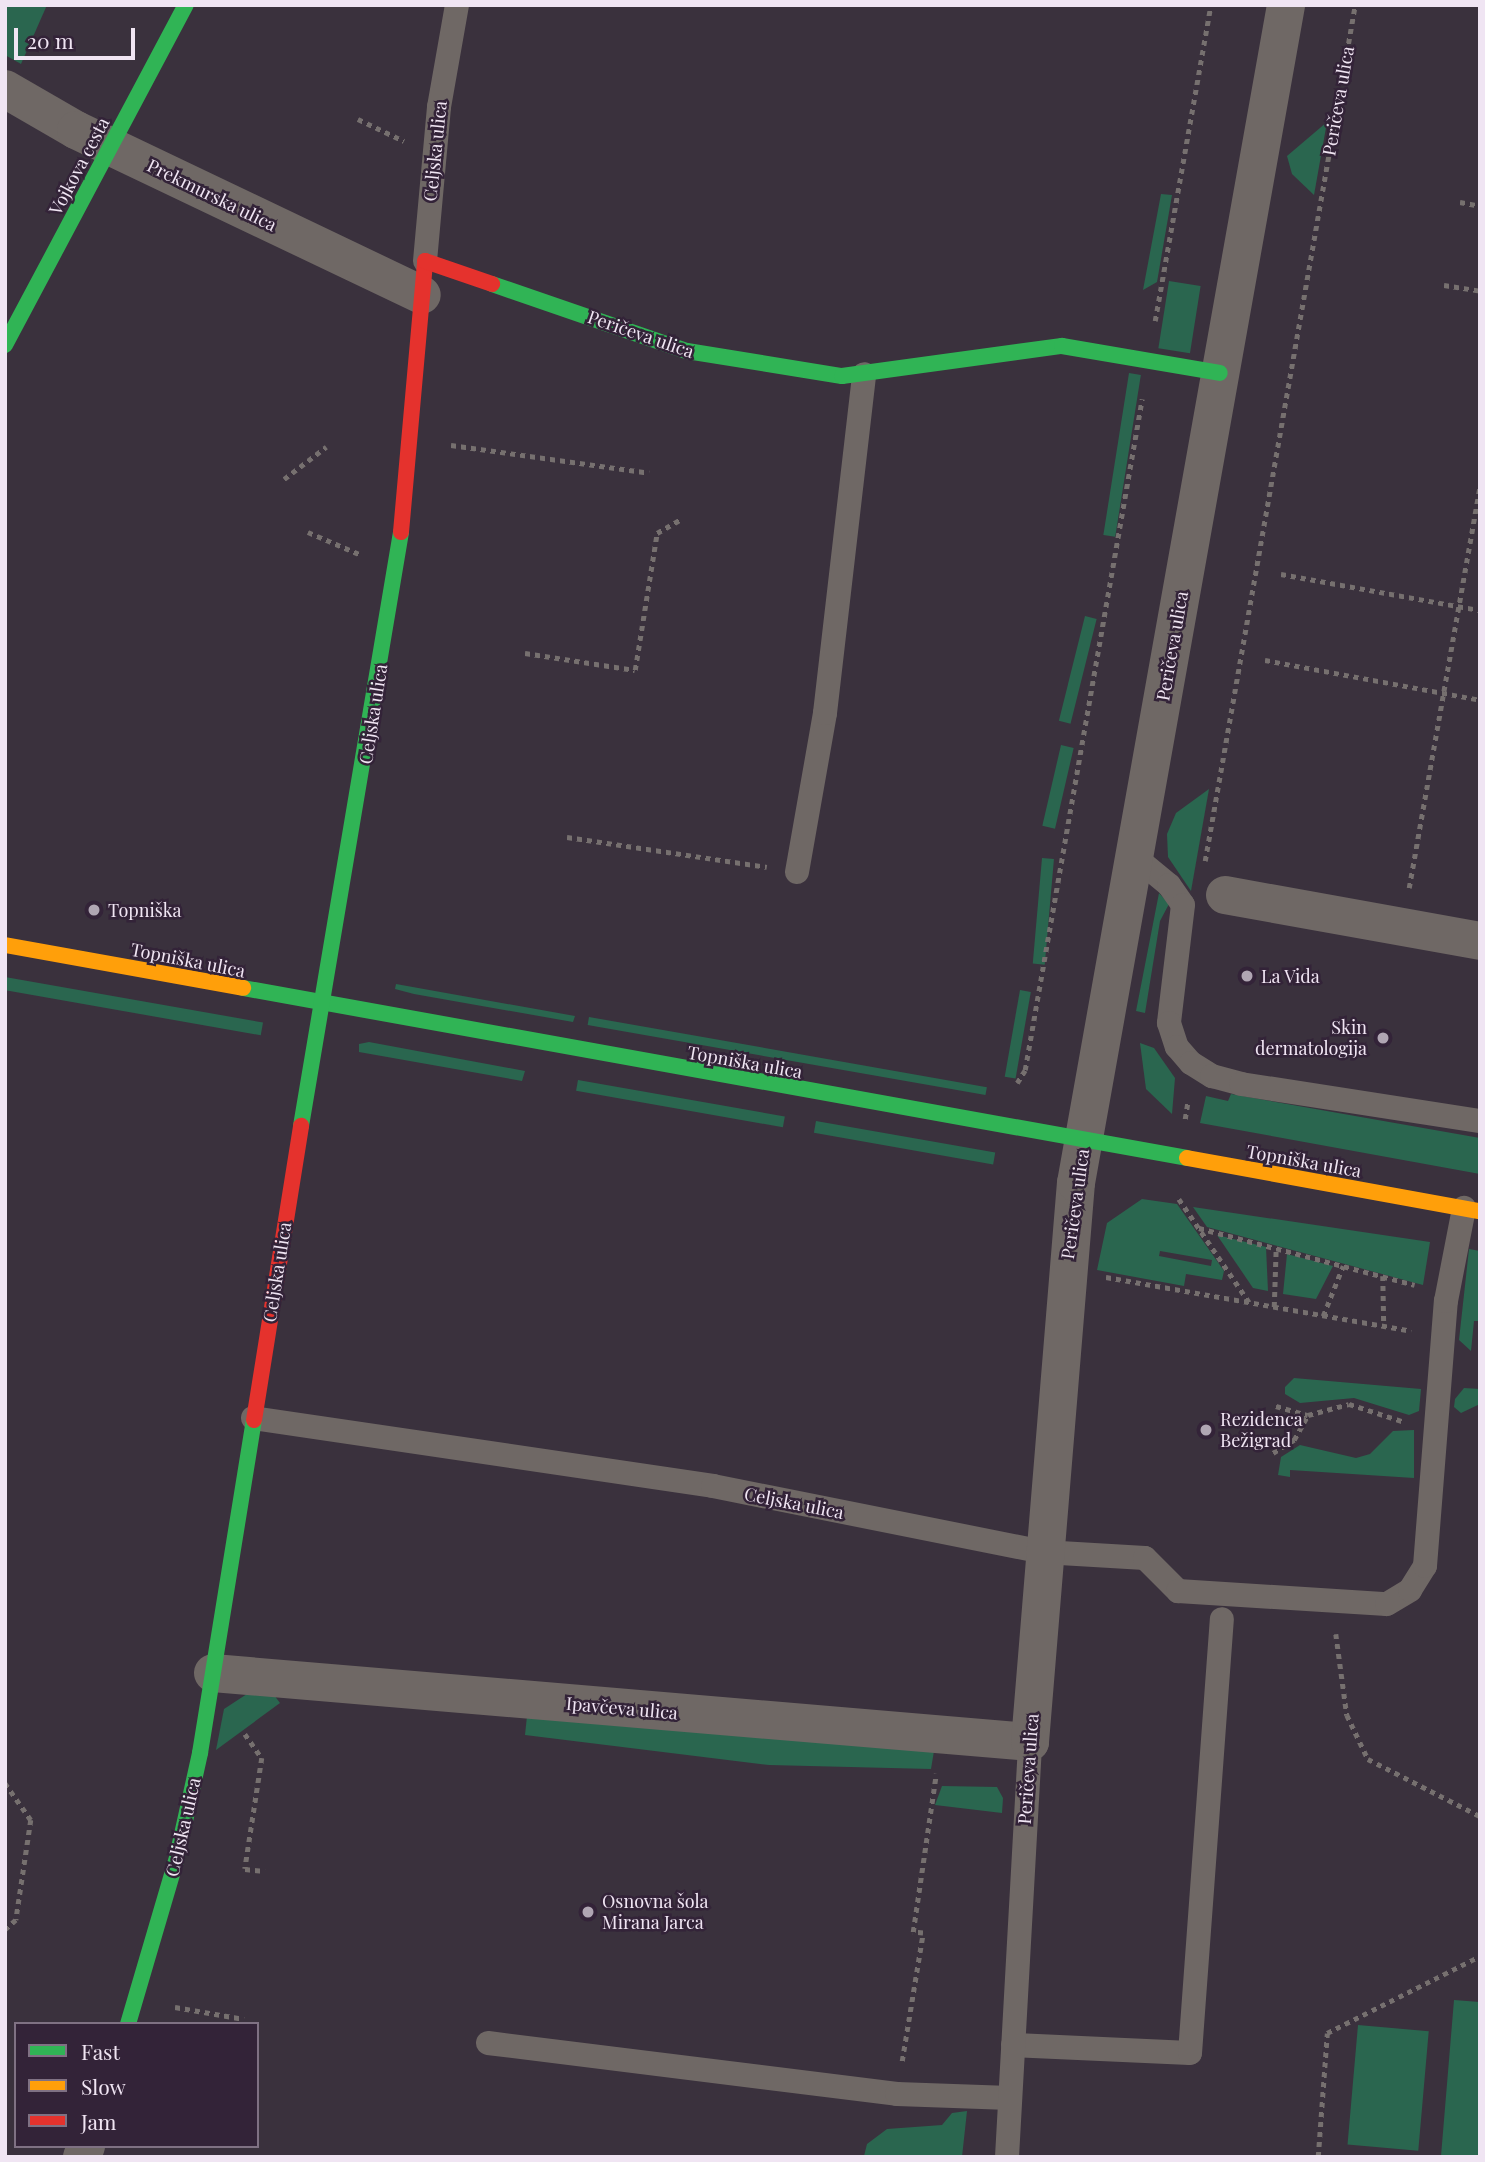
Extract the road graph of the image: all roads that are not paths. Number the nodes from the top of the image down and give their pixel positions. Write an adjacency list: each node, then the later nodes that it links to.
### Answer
1 (186, 5): 5 (street, Vojkova cesta)
2 (457, 5): 6 (lane, Celjska ulica)
3 (1286, 5): 8 (street, Peričeva ulica)
4 (5, 89): 5 (street, Prekmurska ulica)
5 (111, 147): 6 (street, Prekmurska ulica); 7 (street, Vojkova cesta)
6 (423, 278): 9 (street, Peričeva ulica); 15 (street, Celjska ulica)
7 (5, 345)
8 (1220, 373): 9 (street, Peričeva ulica); 10 (street, Peričeva ulica)
9 (864, 374): 11 (lane)
10 (1135, 857): 16 (lane); 17 (street, Peričeva ulica)
11 (797, 872)
12 (1225, 895): 13 (street)
13 (1480, 941)
14 (5, 945): 15 (street, Topniška ulica)
15 (322, 1005): 17 (street, Topniška ulica); 19 (street, Celjska ulica)
16 (1480, 1121)
17 (1083, 1142): 18 (street, Topniška ulica); 20 (street, Peričeva ulica)
18 (1472, 1209): 20 (lane, Celjska ulica)
19 (253, 1418): 20 (lane, Celjska ulica); 22 (street, Celjska ulica)
20 (1044, 1552): 23 (street, Peričeva ulica)
21 (1222, 1619): 26 (lane)
22 (213, 1673): 23 (street, Ipavčeva ulica); 24 (street, Celjska ulica)
23 (1030, 1742): 26 (lane, Peričeva ulica)
24 (129, 2022)
25 (488, 2043): 27 (lane)
26 (1013, 2045): 27 (lane, Peričeva ulica)
27 (1010, 2098): 28 (lane, Peričeva ulica)
28 (1007, 2157)

